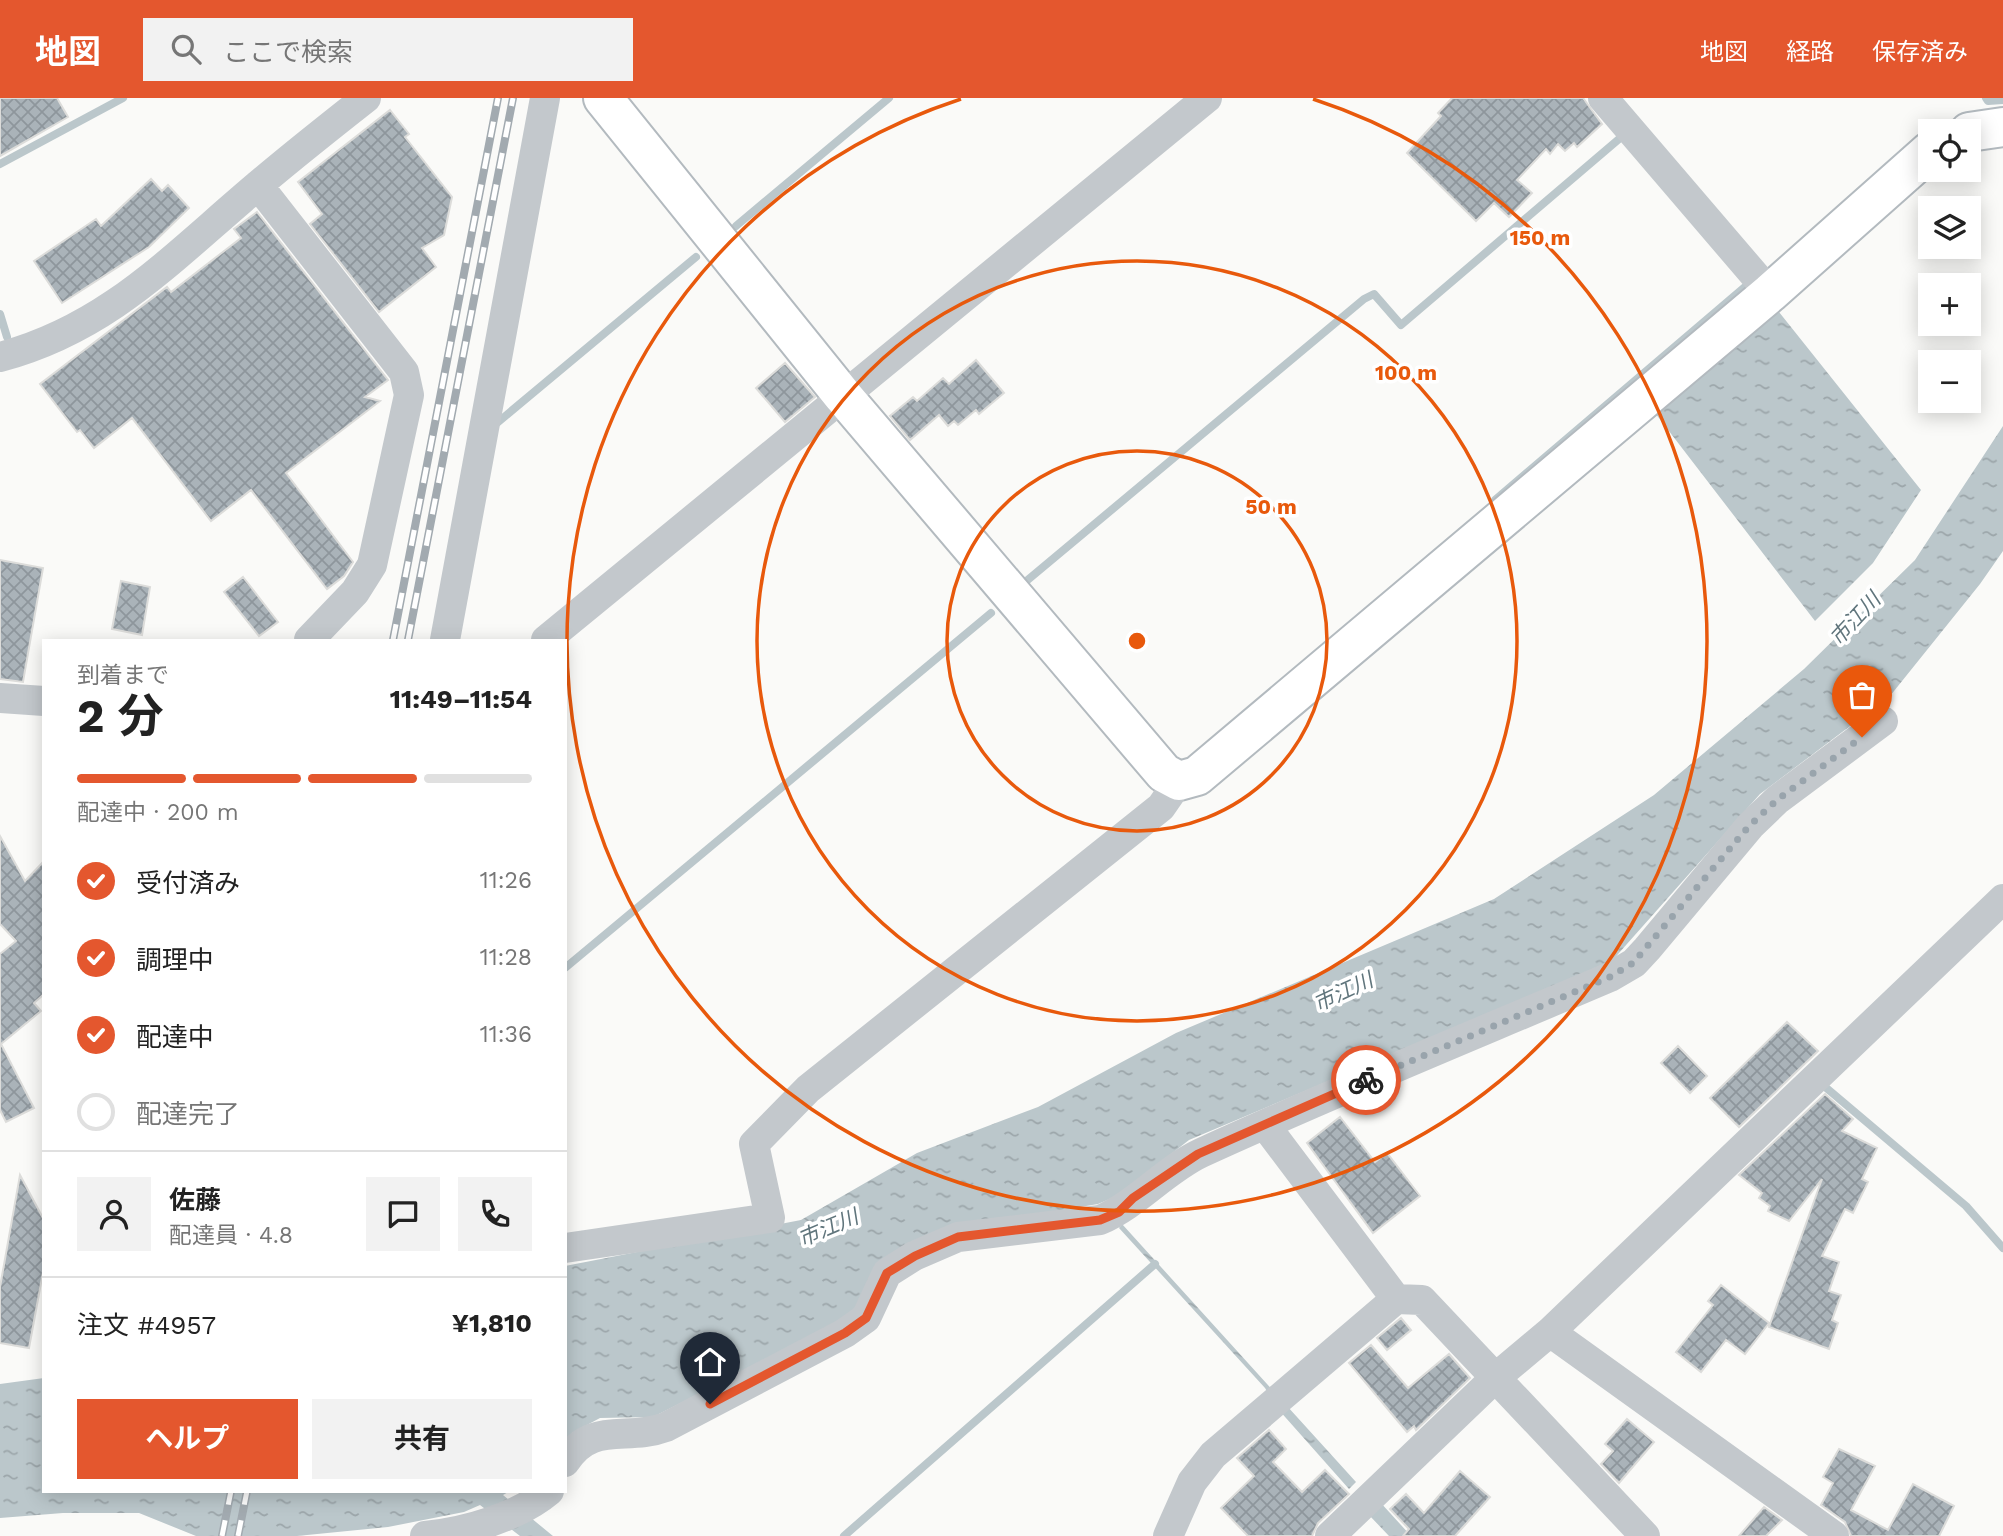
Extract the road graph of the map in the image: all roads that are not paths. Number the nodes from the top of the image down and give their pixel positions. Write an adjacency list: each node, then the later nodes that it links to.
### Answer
1 (366, 98): 9 (street)
2 (545, 98): 14 (street)
3 (603, 98): 12 (street)
4 (1207, 98): 12 (street)
5 (1602, 98): 10 (street)
6 (2003, 127): 7 (street)
7 (1981, 130)
8 (1918, 162): 10 (street)
9 (258, 185): 11 (street); 13 (street)
10 (1770, 293): 19 (street)
11 (0, 357)
12 (843, 396): 15 (street); 19 (street)
13 (310, 639)
14 (445, 639)
15 (546, 639)
16 (0, 698): 17 (street)
17 (42, 701)
18 (1883, 721): 21 (street)
19 (1179, 781): 22 (street)
20 (2003, 899): 24 (street)
21 (1265, 1125): 23 (street); 26 (street)
22 (567, 1248)
23 (1396, 1299): 25 (street); 29 (street)
24 (1550, 1332): 25 (street); 32 (street)
25 (1494, 1379): 30 (street); 31 (street)
26 (567, 1459)
27 (538, 1498): 28 (street)
28 (425, 1536)
29 (1170, 1536)
30 (1330, 1536)
31 (1645, 1536)
32 (1834, 1536)

